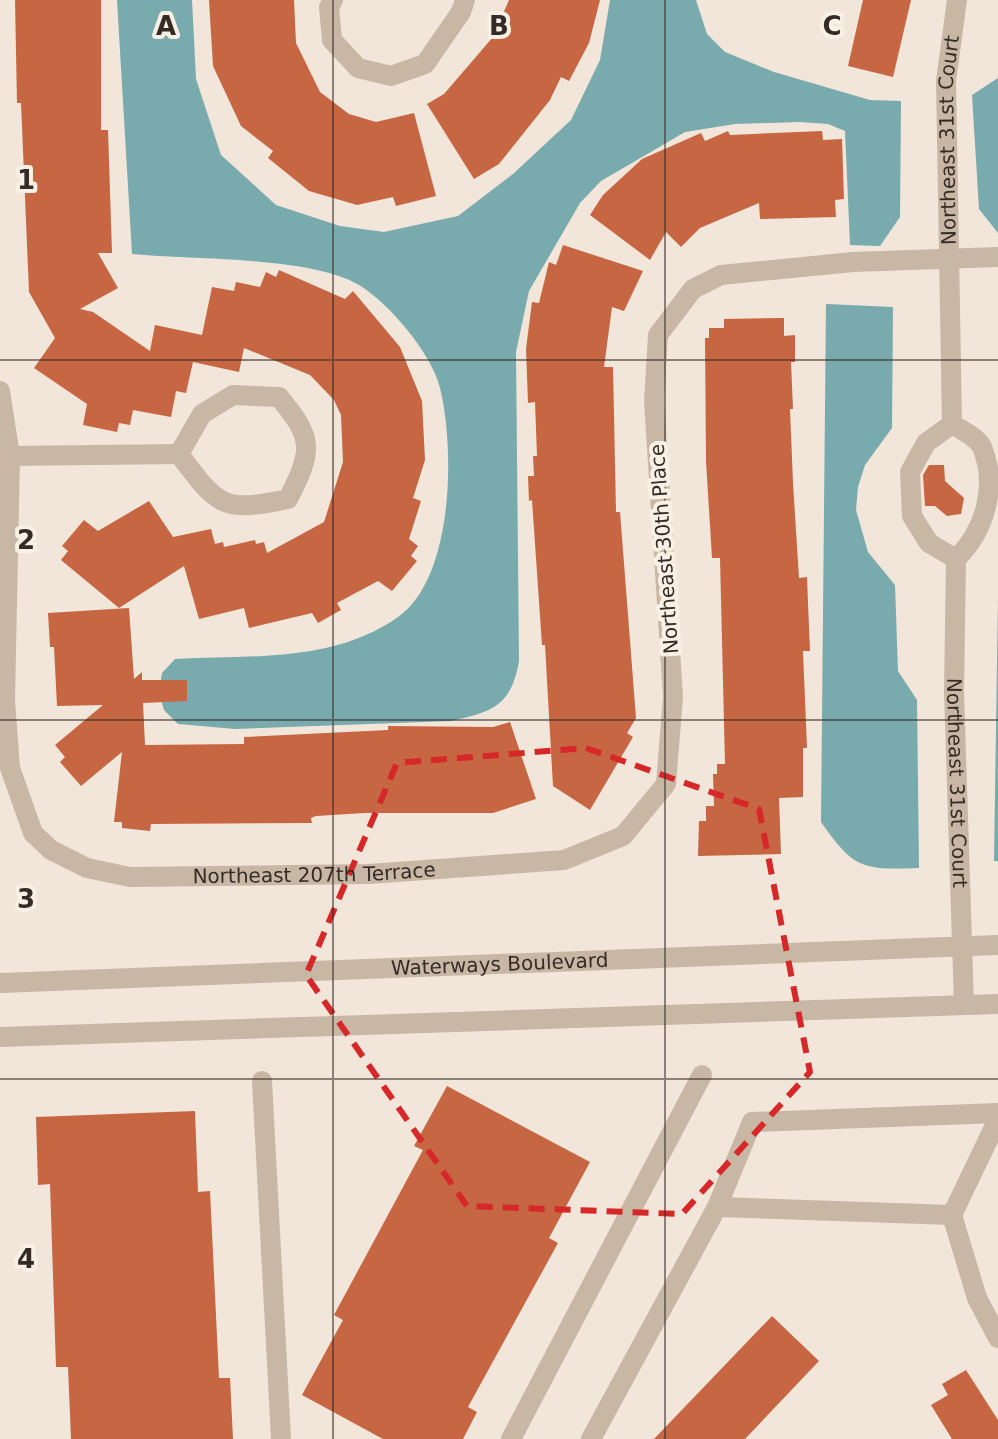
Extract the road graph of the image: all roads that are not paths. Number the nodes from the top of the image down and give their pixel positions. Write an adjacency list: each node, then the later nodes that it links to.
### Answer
1 (333, 0): 2 (street)
2 (465, 0)
3 (957, 0): 5 (street, Northeast 31st Court)
4 (998, 257): 5 (street)
5 (948, 258): 7 (street, Northeast 31st Court); 11 (street, Northeast 30th Place)
6 (0, 391): 9 (street, Northeast 207th Terrace)
7 (952, 424): 10 (street); 10 (street)
8 (179, 454): 8 (street); 9 (street)
9 (10, 456): 11 (street, Northeast 207th Terrace)
10 (956, 559): 13 (street, Northeast 31st Court)
11 (623, 836)
12 (998, 945): 13 (street, Waterways Boulevard)
13 (962, 947): 14 (street, Waterways Boulevard); 16 (street, Northeast 31st Court)
14 (0, 983)
15 (998, 1004): 16 (street)
16 (964, 1005): 17 (street)
17 (0, 1037)
18 (702, 1075): 26 (street)
19 (262, 1081): 25 (street)
20 (998, 1113): 22 (street)
21 (998, 1119): 23 (street)
22 (717, 1207): 23 (street); 27 (street)
23 (952, 1215): 24 (street)
24 (998, 1338)
25 (281, 1439)
26 (511, 1439)
27 (591, 1439)

